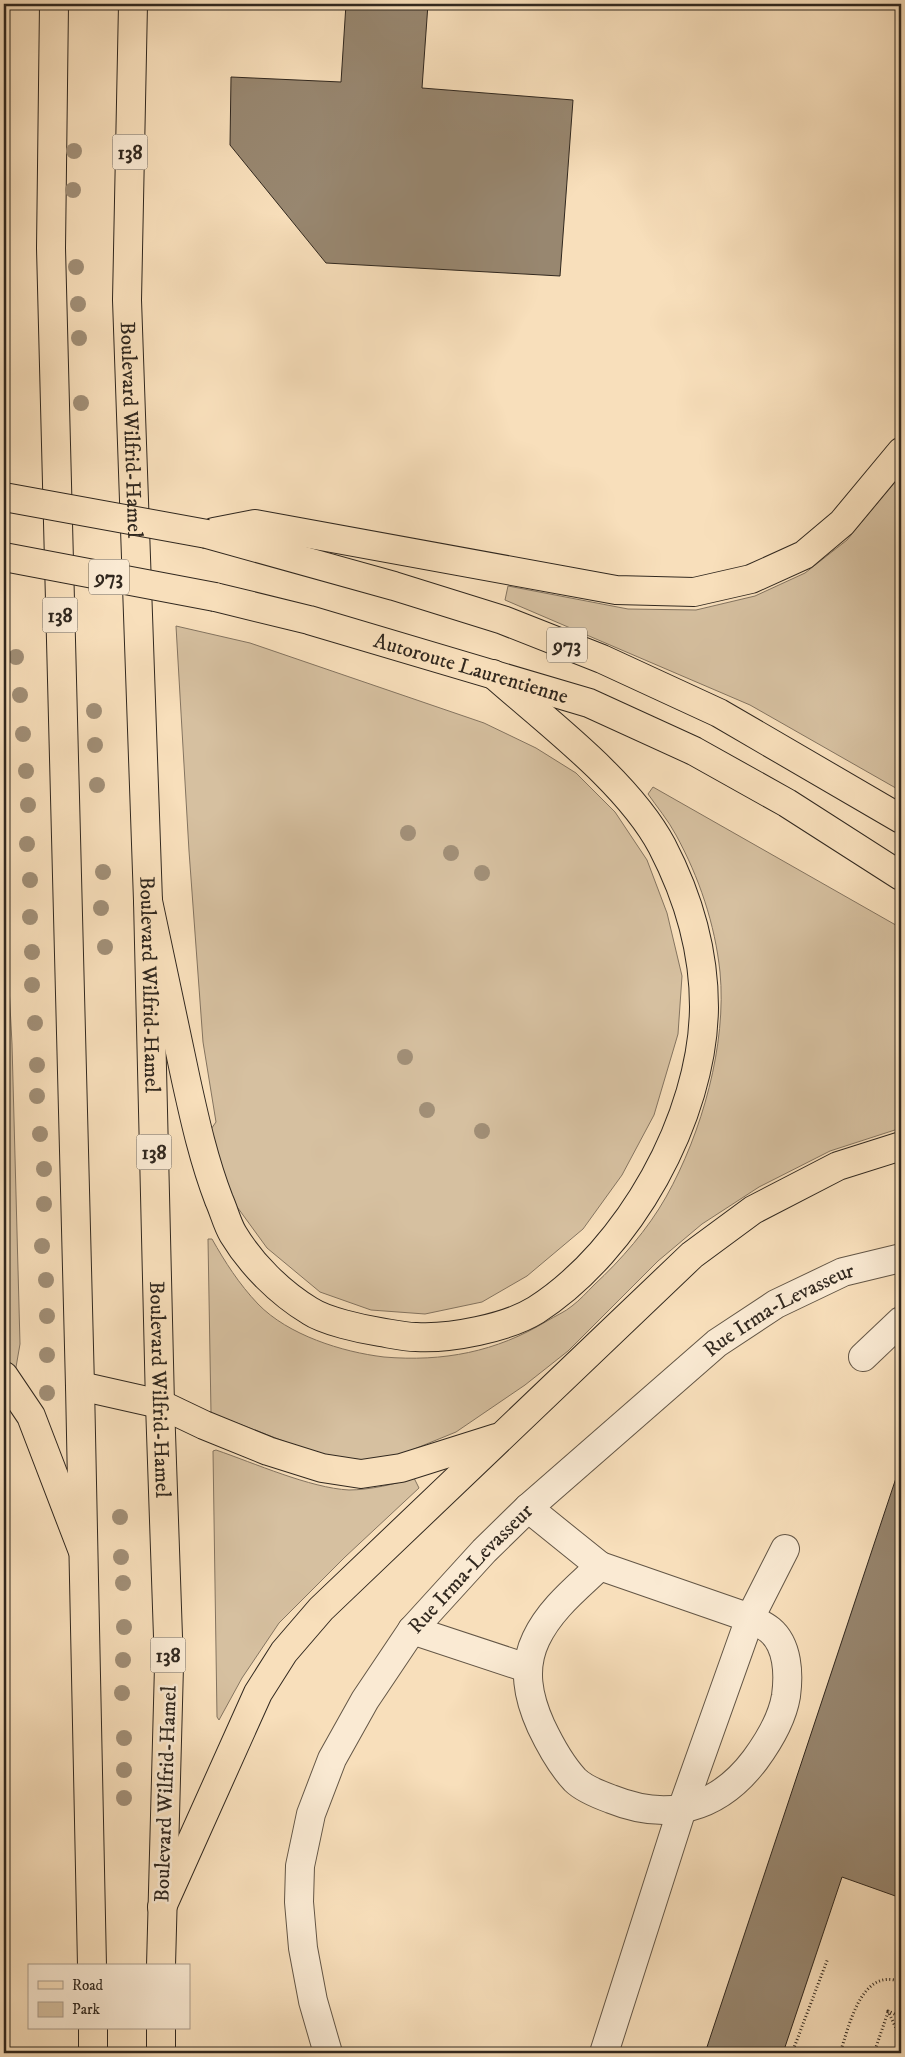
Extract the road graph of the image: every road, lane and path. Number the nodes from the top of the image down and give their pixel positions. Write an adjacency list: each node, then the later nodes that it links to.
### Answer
1 (54, 4): 16 (main road, 138)
2 (133, 4): 10 (main road, Boulevard Wilfrid-Hamel / 138)
3 (901, 452): 5 (main road)
4 (4, 497): 5 (main road, 973, bridge)
5 (207, 534): 8 (main road, 973)
6 (4, 557): 7 (main road, Autoroute Laurentienne / 973, bridge)
7 (493, 674): 9 (main road, Autoroute Laurentienne / 973); 10 (main road)
8 (901, 819)
9 (901, 876)
10 (148, 901): 17 (main road, Boulevard Wilfrid-Hamel / 138)
11 (901, 1146): 18 (main road)
12 (901, 1258): 19 (street, Rue Irma-Levasseur)
13 (901, 1321): 14 (street)
14 (863, 1357)
15 (4, 1376): 20 (main road)
16 (80, 1386): 17 (main road); 20 (main road, 138)
17 (160, 1404): 18 (main road); 27 (main road, Boulevard Wilfrid-Hamel / 138)
18 (502, 1436): 27 (main road)
19 (528, 1508): 22 (street); 24 (street, Rue Irma-Levasseur)
20 (82, 1549): 29 (main road, 138)
21 (785, 1549): 23 (street)
22 (600, 1566): 23 (street); 25 (street)
23 (750, 1618): 26 (street); 26 (street)
24 (412, 1630): 25 (street); 39 (street, Rue Irma-Levasseur)
25 (527, 1668): 26 (street)
26 (682, 1809): 40 (street)
27 (162, 1907): 30 (main road, Boulevard Wilfrid-Hamel / 138)
28 (828, 1958): 41 (path)
29 (92, 1964)
30 (161, 1964)
31 (901, 1982): 42 (path)
32 (888, 2011): 33 (path); 36 (path); 43 (path)
33 (901, 2017)
34 (93, 2030): 37 (main road)
35 (161, 2030): 38 (main road)
36 (901, 2039)
37 (94, 2053)
38 (161, 2053)
39 (328, 2053)
40 (604, 2053)
41 (792, 2053)
42 (840, 2053)
43 (874, 2053)

